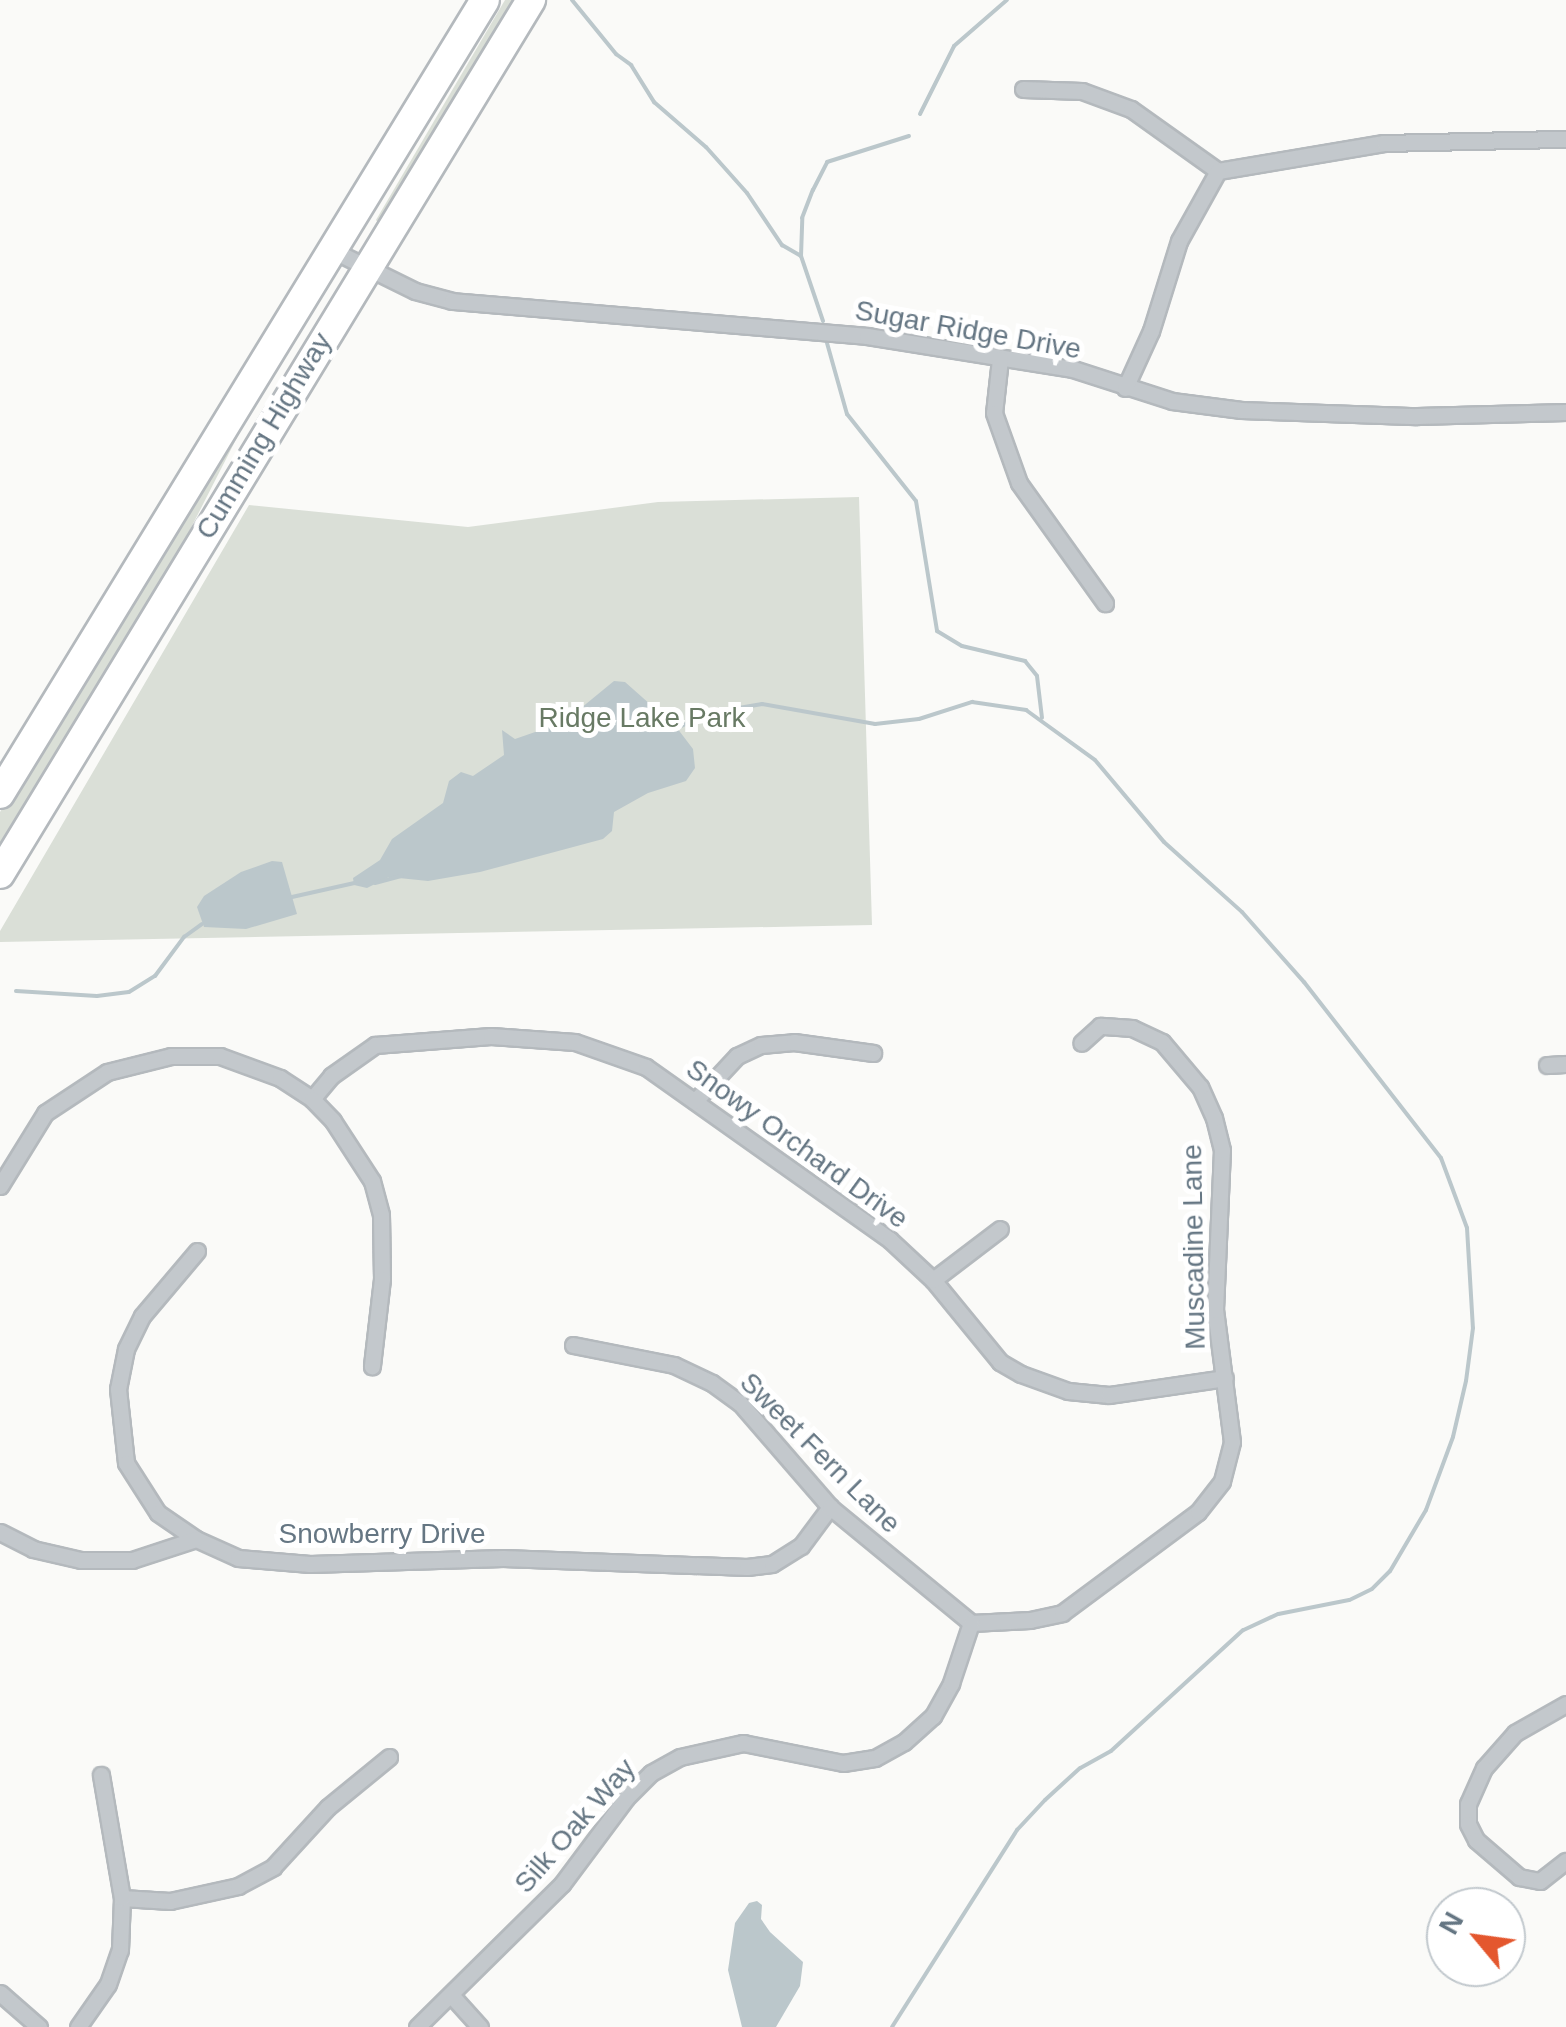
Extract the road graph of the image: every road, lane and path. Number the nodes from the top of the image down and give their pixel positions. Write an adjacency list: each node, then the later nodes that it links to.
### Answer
1 (485, 0): 6 (highway, Cumming Highway)
2 (531, 0): 7 (highway, Cumming Highway)
3 (1023, 88): 5 (street)
4 (1566, 139): 5 (street)
5 (1218, 171): 9 (street)
6 (330, 250): 7 (street, Sugar Ridge Drive); 12 (highway, Cumming Highway)
7 (364, 269): 8 (street, Sugar Ridge Drive); 14 (highway, Cumming Highway)
8 (1000, 359): 9 (street, Sugar Ridge Drive); 11 (street)
9 (1125, 388): 10 (street, Sugar Ridge Drive)
10 (1566, 412)
11 (1105, 603)
12 (11, 764): 13 (highway, Cumming Highway)
13 (0, 794)
14 (0, 874)
15 (1081, 1043): 27 (street, Muscadine Lane)
16 (873, 1053): 20 (street)
17 (1566, 1064): 18 (street)
18 (1547, 1065)
19 (312, 1100): 20 (street, Snowy Orchard Drive); 21 (street); 26 (street)
20 (696, 1101): 24 (street, Snowy Orchard Drive)
21 (0, 1186)
22 (1000, 1229): 24 (street)
23 (198, 1252): 30 (street, Snowberry Drive)
24 (934, 1280): 27 (street, Snowy Orchard Drive)
25 (573, 1344): 28 (street, Sweet Fern Lane)
26 (372, 1366)
27 (1224, 1378): 31 (street)
28 (830, 1507): 30 (street, Snowberry Drive); 31 (street, Sweet Fern Lane)
29 (0, 1532): 30 (street)
30 (196, 1539)
31 (971, 1623): 38 (street, Silk Oak Way)
32 (1566, 1704): 35 (street)
33 (389, 1757): 36 (street)
34 (101, 1775): 36 (street)
35 (1566, 1861)
36 (122, 1898): 40 (street)
37 (0, 1993): 39 (street)
38 (452, 1996): 41 (street, Silk Oak Way); 42 (street)
39 (39, 2027)
40 (78, 2027)
41 (417, 2027)
42 (480, 2027)

